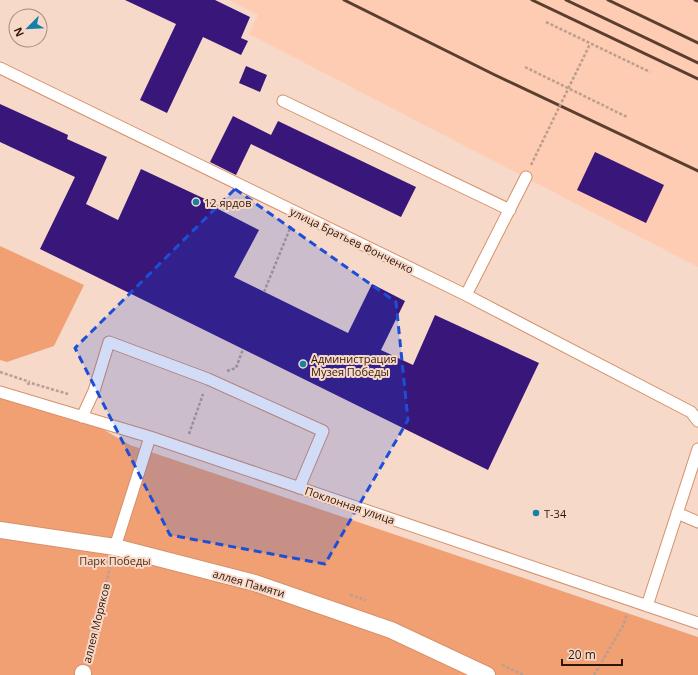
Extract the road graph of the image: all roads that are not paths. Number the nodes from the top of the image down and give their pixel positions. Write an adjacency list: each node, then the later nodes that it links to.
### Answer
1 (0, 68): 5 (lane, улица Братьев Фонченко)
2 (283, 101): 4 (lane)
3 (526, 177): 4 (lane)
4 (510, 210): 5 (lane)
5 (466, 295): 8 (lane, улица Братьев Фонченко)
6 (0, 392): 7 (lane, Поклонная улица)
7 (82, 417): 9 (lane, Поклонная улица); 11 (lane)
8 (698, 421)
9 (150, 437): 11 (lane, Поклонная улица); 15 (lane)
10 (698, 449): 12 (lane)
11 (299, 488): 16 (lane, Поклонная улица)
12 (677, 513): 13 (lane); 16 (lane)
13 (698, 522)
14 (0, 530): 15 (street, аллея Памяти)
15 (115, 548): 18 (street, аллея Памяти)
16 (647, 606): 17 (lane, Поклонная улица)
17 (698, 623)
18 (487, 675)

